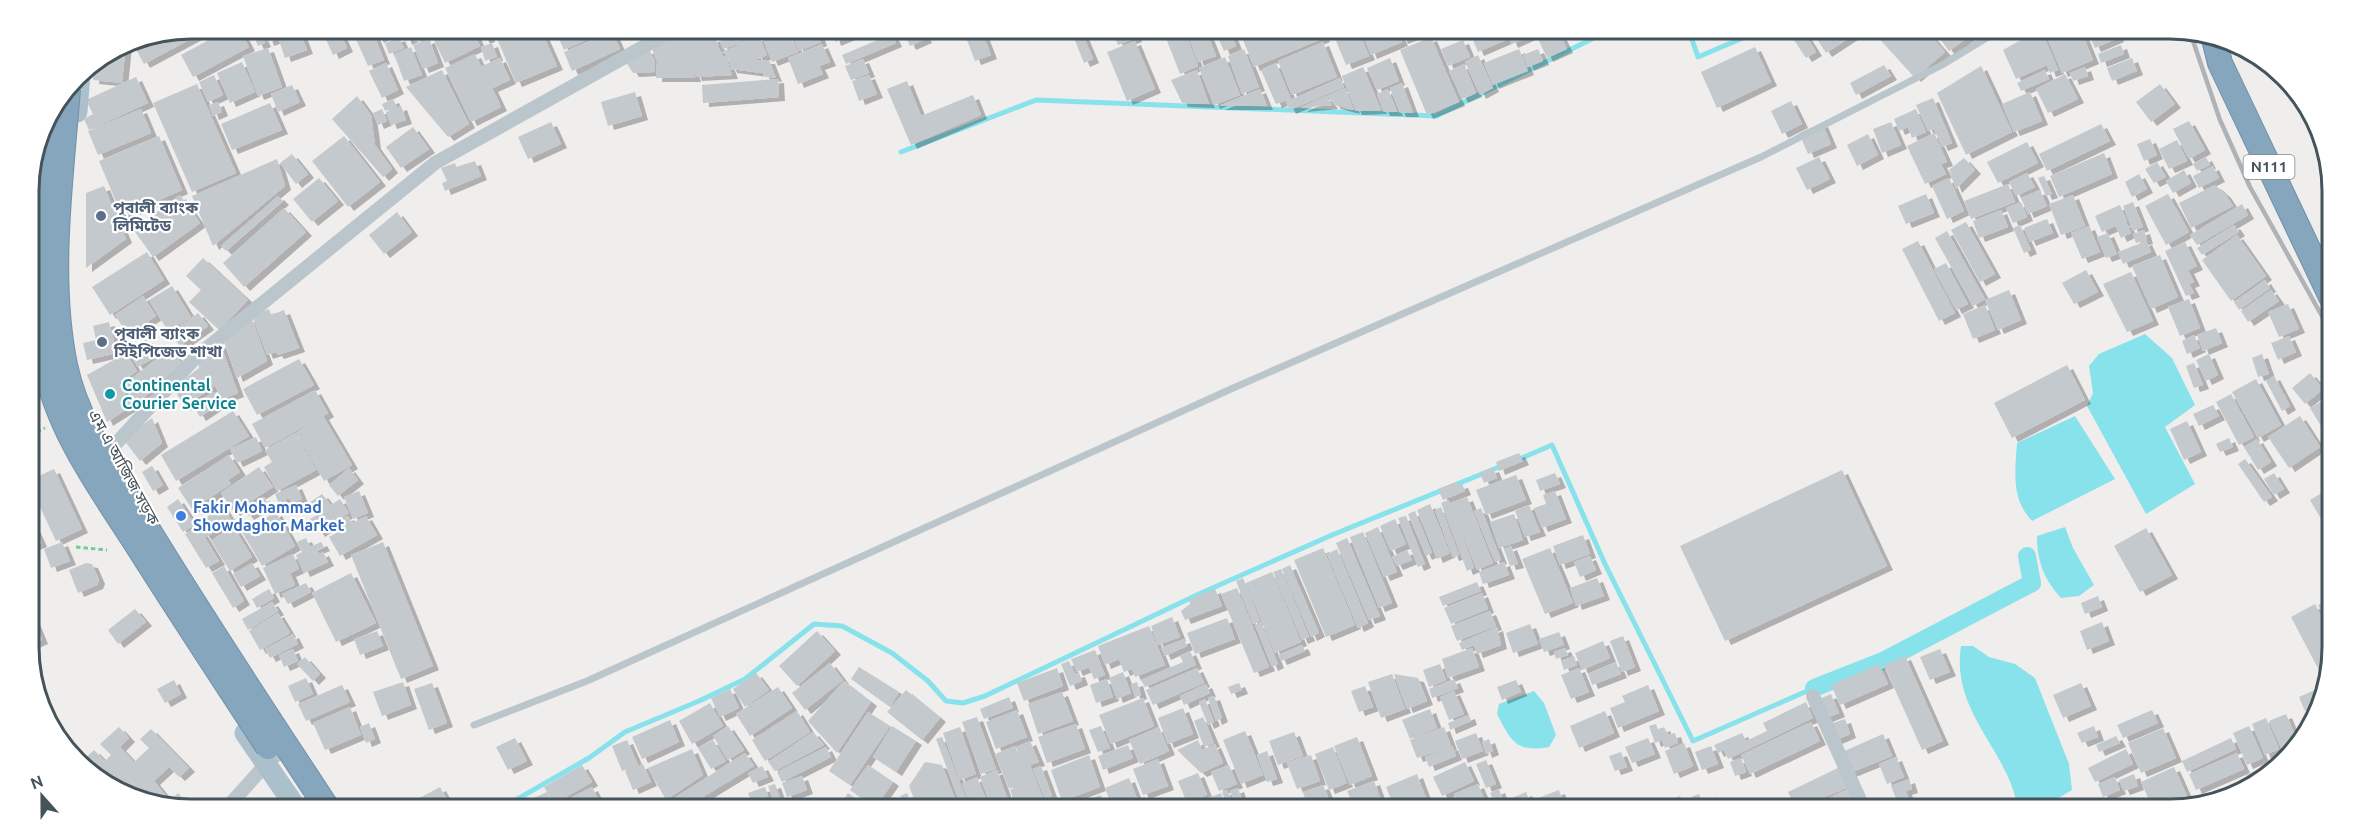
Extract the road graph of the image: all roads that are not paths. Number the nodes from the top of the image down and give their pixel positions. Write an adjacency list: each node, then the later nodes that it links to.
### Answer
1 (657, 39): 11 (street)
2 (1986, 39): 13 (lane)
3 (2215, 46): 8 (highway, N111)
4 (79, 89): 11 (main road, এম এ আজিজ সড়ক)
5 (67, 103): 19 (highway, bridge)
6 (47, 144): 7 (highway, bridge)
7 (39, 267)
8 (2322, 278)
9 (39, 294): 18 (highway, bridge)
10 (39, 386): 15 (main road)
11 (111, 449): 14 (main road, এম এ আজিজ সড়ক)
12 (1813, 696): 21 (street)
13 (474, 725)
14 (294, 739): 15 (street); 20 (main road, এম এ আজিজ সড়ক)
15 (266, 764): 16 (street); 17 (main road)
16 (236, 799)
17 (290, 799)
18 (302, 799)
19 (321, 799)
20 (334, 799)
21 (1859, 799)

